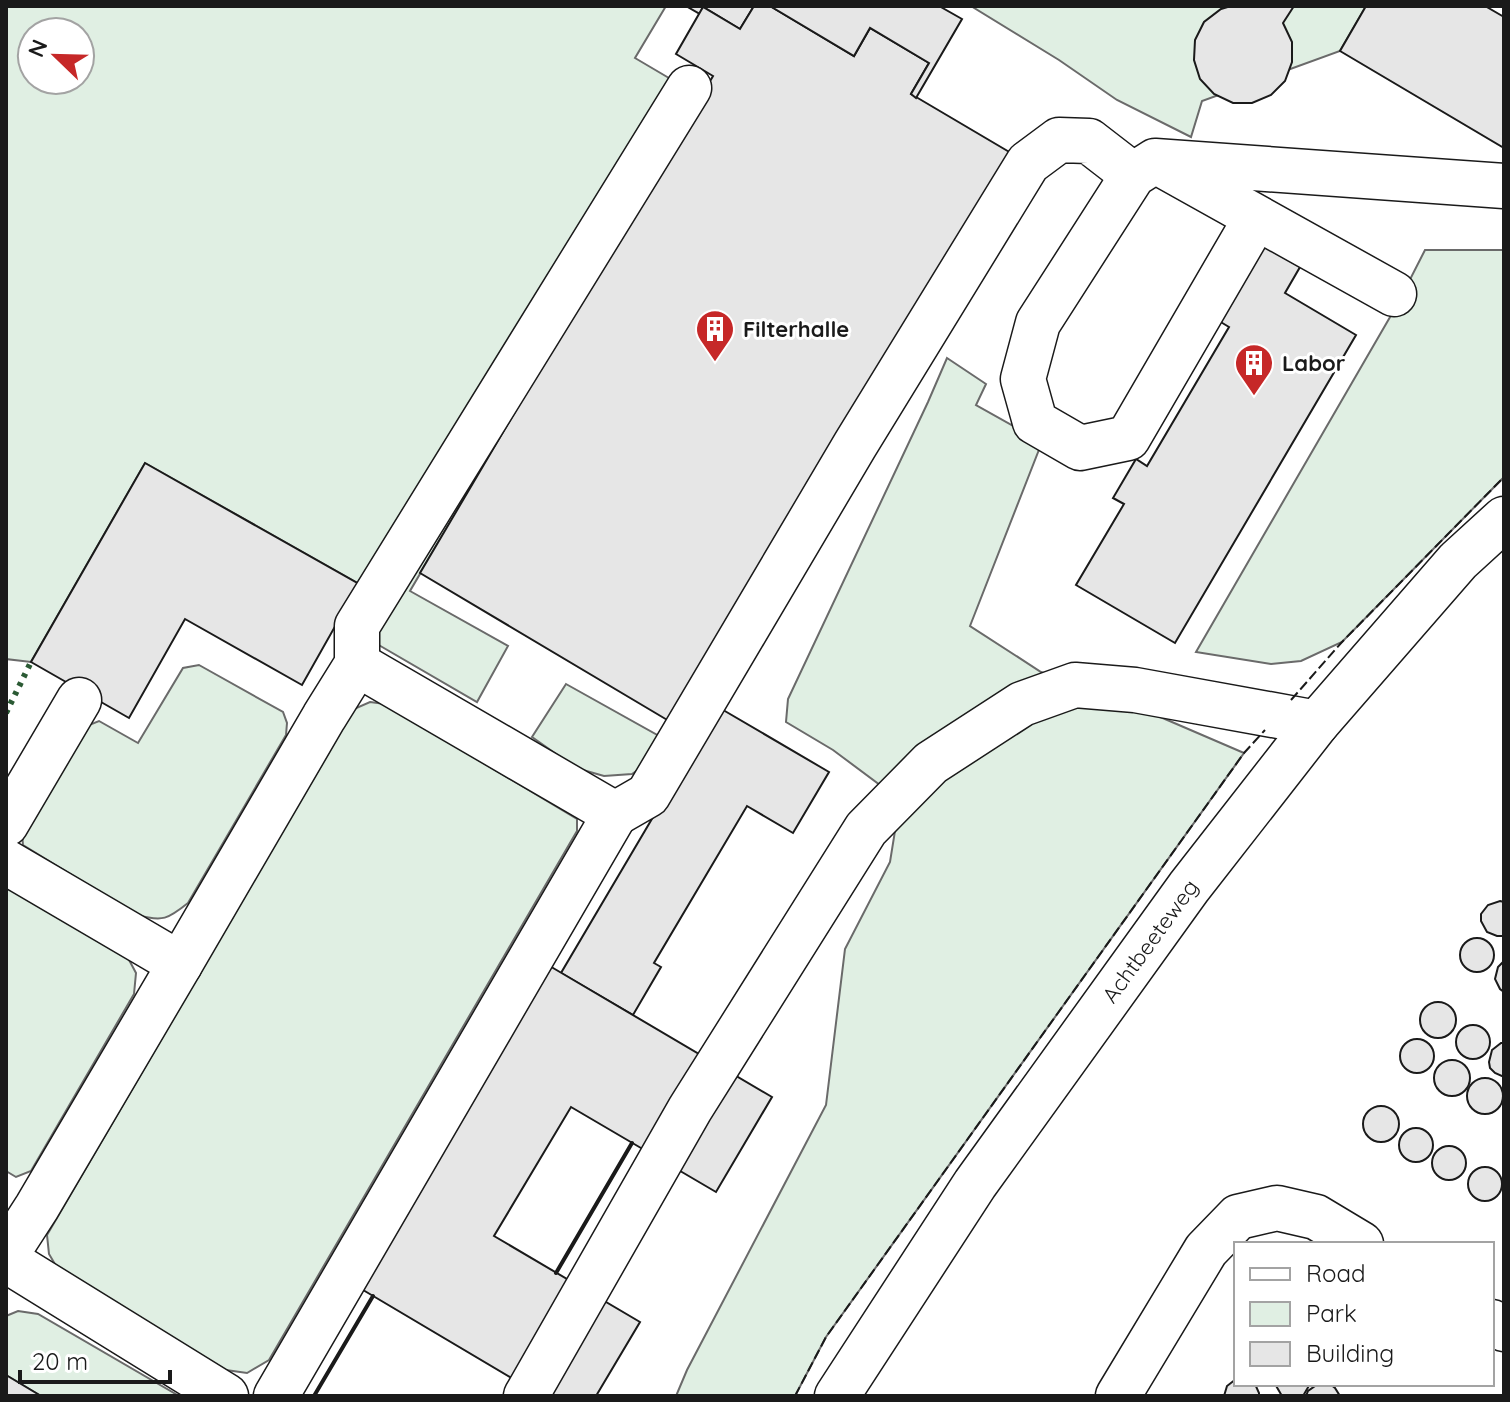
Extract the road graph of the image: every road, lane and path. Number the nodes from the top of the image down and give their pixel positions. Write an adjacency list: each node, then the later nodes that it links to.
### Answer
1 (689, 88): 7 (street)
2 (1144, 168): 3 (street); 4 (street); 4 (street); 10 (street)
3 (1504, 186)
4 (1256, 218): 5 (street)
5 (1394, 294)
6 (1504, 519): 9 (street, Achtbeeteweg)
7 (357, 664): 10 (street); 13 (street)
8 (79, 700): 11 (street)
9 (1317, 723): 18 (street); 19 (street, Achtbeeteweg)
10 (615, 814): 17 (street)
11 (6, 824)
12 (6, 862): 13 (street)
13 (180, 964): 15 (street)
14 (1358, 1242): 20 (street)
15 (6, 1258): 16 (street)
16 (226, 1396)
17 (276, 1396)
18 (526, 1396)
19 (837, 1396)
20 (1118, 1396)

